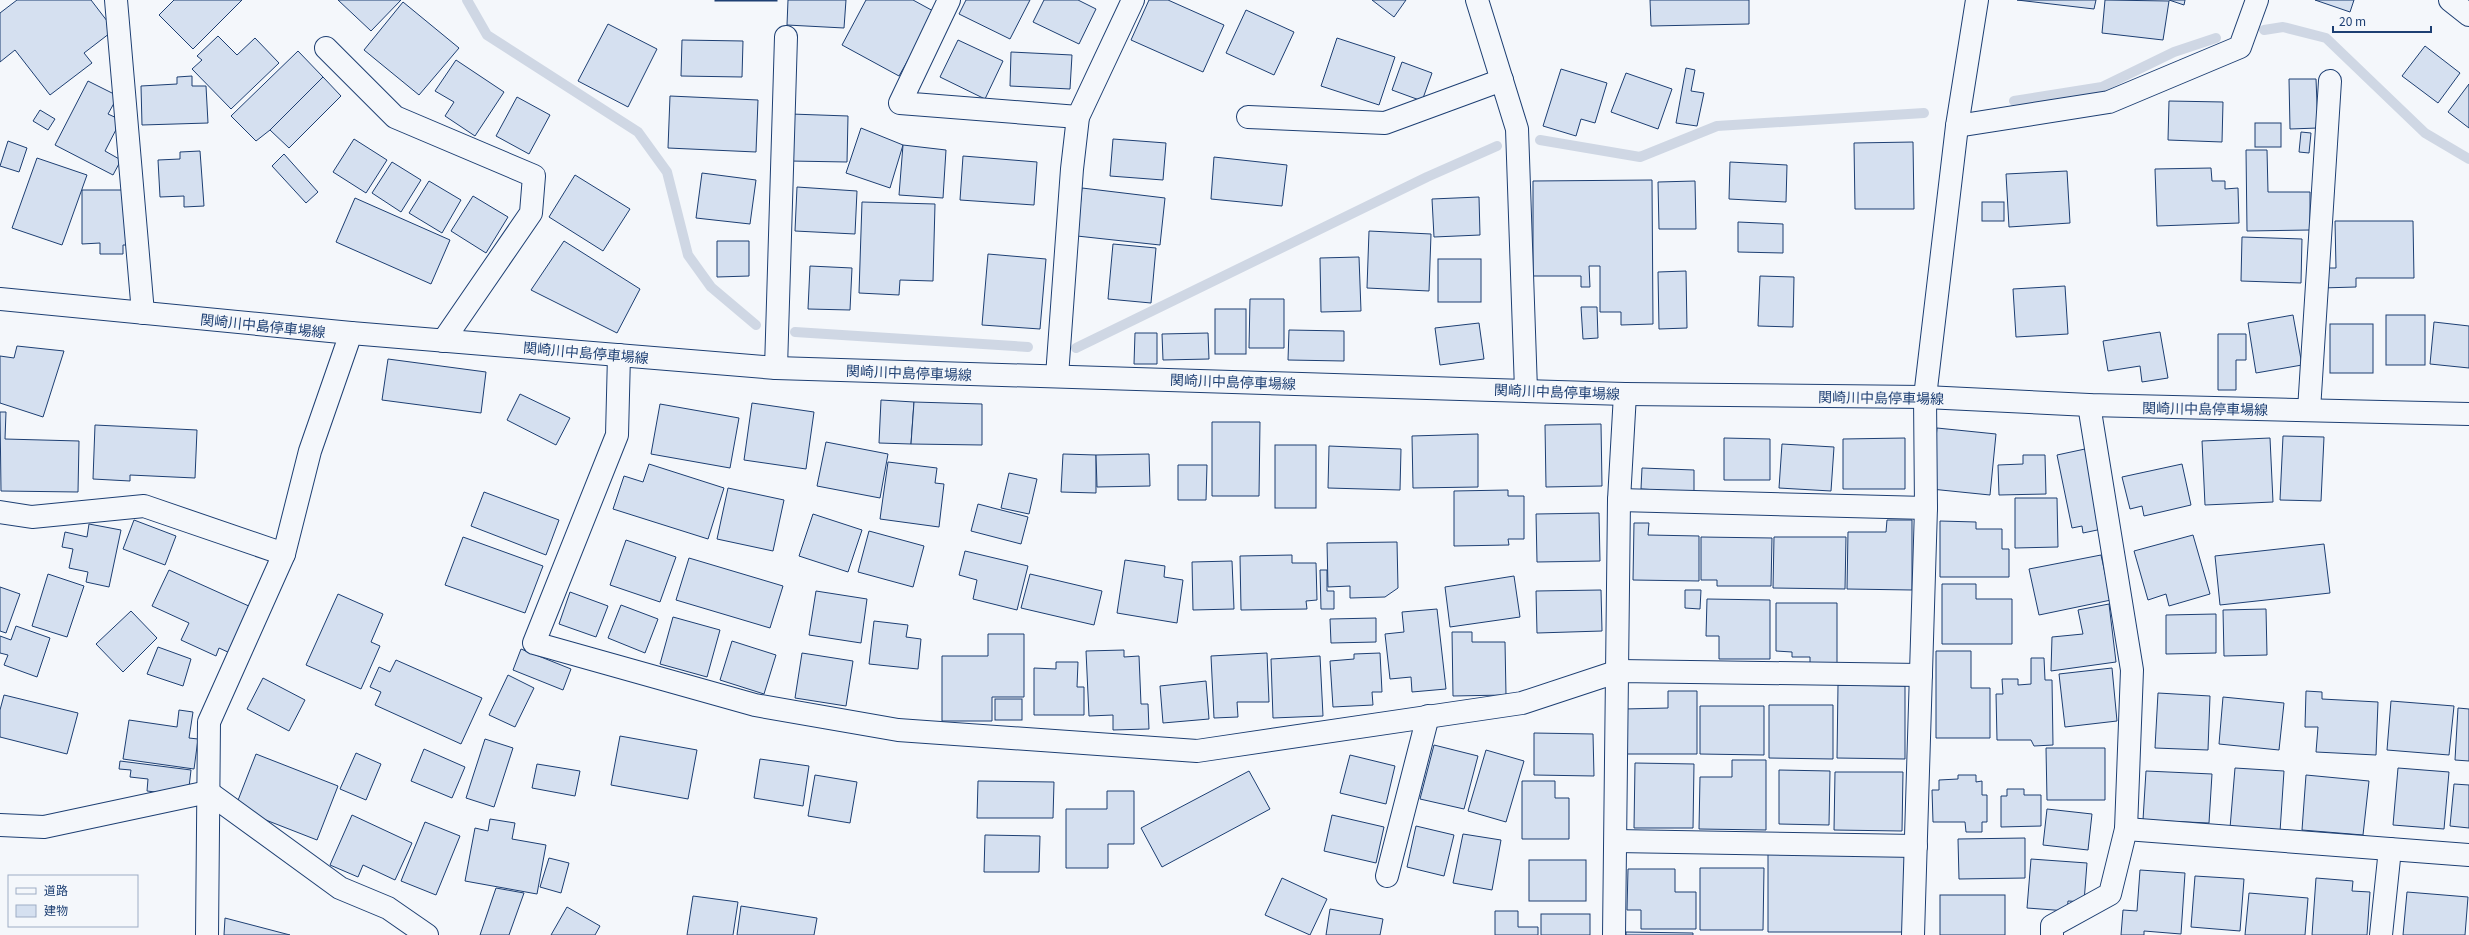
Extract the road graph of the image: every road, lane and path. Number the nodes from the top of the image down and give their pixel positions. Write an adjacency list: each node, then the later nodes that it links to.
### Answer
1 (116, 0): 17 (street)
2 (949, 0): 13 (street)
3 (1133, 0): 13 (street)
4 (1477, 0): 11 (street)
5 (1977, 0): 15 (street)
6 (2257, 0): 15 (street)
7 (2450, 0): 8 (street)
8 (2469, 15)
9 (786, 37): 21 (street)
10 (326, 48): 19 (street)
11 (1502, 80): 14 (street); 23 (street)
12 (2330, 81): 27 (street)
13 (1078, 117): 22 (street)
14 (1248, 117)
15 (1957, 126): 25 (street)
16 (0, 299): 17 (street, 関崎川中島停車場線)
17 (143, 313): 18 (street, 関崎川中島停車場線)
18 (351, 333): 19 (street, 関崎川中島停車場線); 32 (street)
19 (443, 341): 20 (street, 関崎川中島停車場線)
20 (619, 355): 21 (street, 関崎川中島停車場線); 35 (street)
21 (776, 368): 22 (street, 関崎川中島停車場線)
22 (1056, 376): 23 (street, 関崎川中島停車場線)
23 (1526, 390): 24 (street, 関崎川中島停車場線)
24 (1625, 394): 25 (street, 関崎川中島停車場線); 29 (street)
25 (1925, 397): 26 (street, 関崎川中島停車場線); 30 (street)
26 (2089, 405): 27 (street, 関崎川中島停車場線); 38 (street)
27 (2309, 410): 28 (street, 関崎川中島停車場線)
28 (2469, 414)
29 (1619, 500): 30 (street); 33 (street)
30 (1926, 508): 34 (street)
31 (0, 512): 32 (street)
32 (284, 554): 36 (street)
33 (1619, 671): 34 (street); 35 (street); 39 (street)
34 (1921, 676): 40 (street)
35 (1428, 716): 43 (street)
36 (208, 792): 37 (street); 44 (street); 45 (street)
37 (0, 825)
38 (2126, 830): 41 (street); 48 (street)
39 (1616, 841): 40 (street); 46 (street)
40 (1916, 846): 47 (street)
41 (2390, 849): 42 (street); 49 (street)
42 (2469, 855)
43 (1387, 876)
44 (207, 935)
45 (427, 935)
46 (1614, 935)
47 (1913, 935)
48 (2052, 935)
49 (2380, 935)

